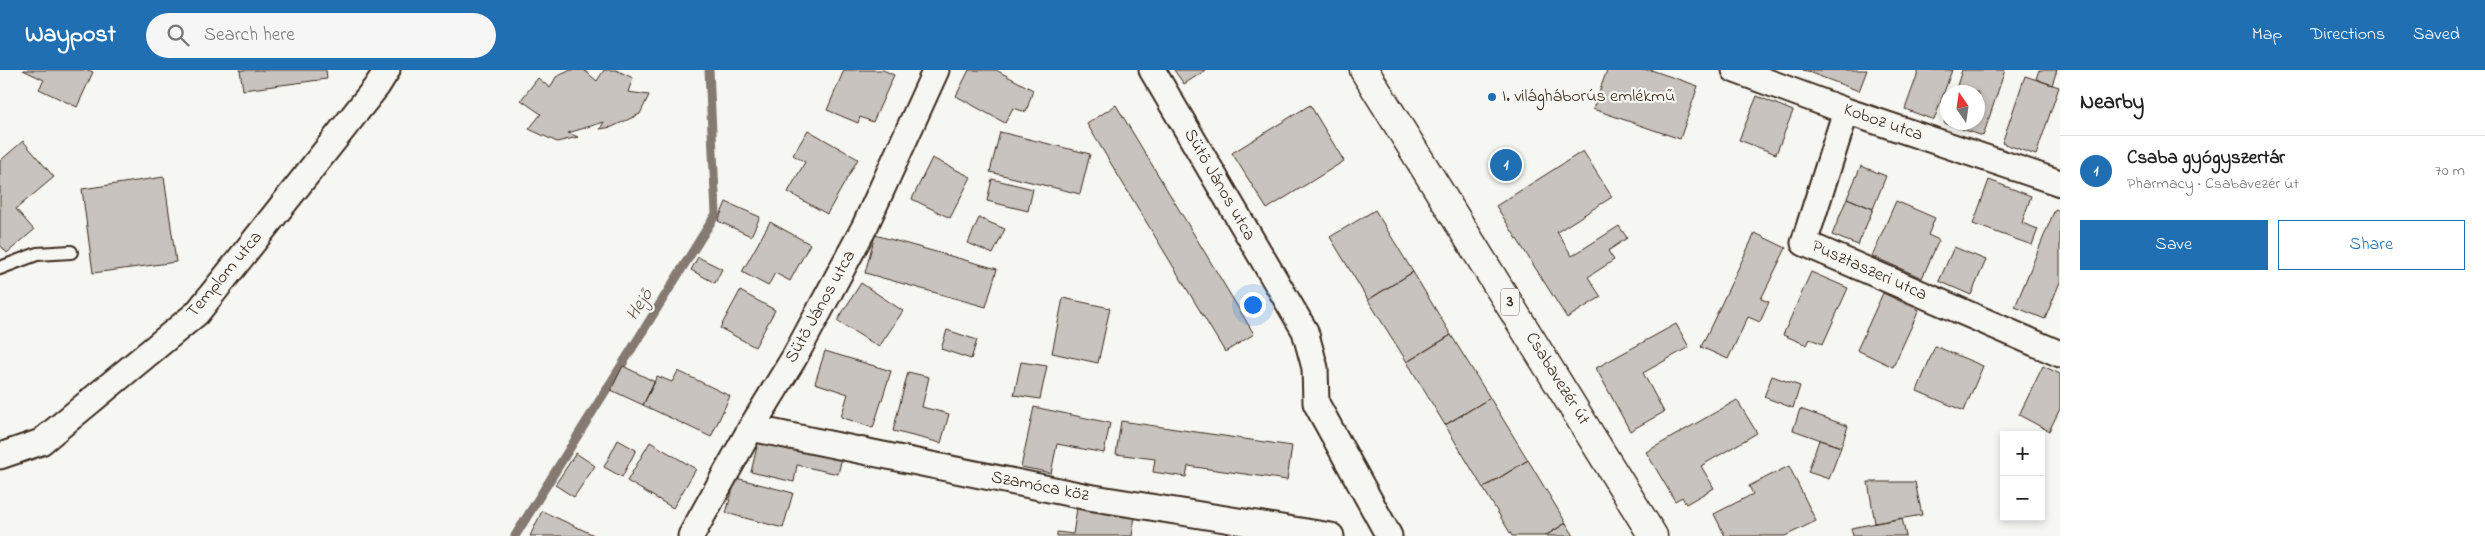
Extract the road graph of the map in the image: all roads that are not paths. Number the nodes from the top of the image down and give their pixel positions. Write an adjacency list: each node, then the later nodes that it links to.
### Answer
1 (387, 70): 12 (street, Templom utca)
2 (936, 70): 11 (street, Sütő János utca)
3 (1152, 70): 15 (street, Sütő János utca)
4 (1364, 70): 16 (main road, Csabavezér út / 3)
5 (1735, 70): 6 (street, Koboz utca)
6 (1846, 111): 7 (street, Koboz utca); 10 (street, Pusztaszeri utca)
7 (2060, 182)
8 (71, 252): 9 (lane)
9 (0, 268)
10 (2060, 354)
11 (751, 428): 13 (street, Sütő János utca); 14 (street, Szamóca köz)
12 (0, 456)
13 (691, 536)
14 (1331, 536)
15 (1389, 536)
16 (1653, 536)

